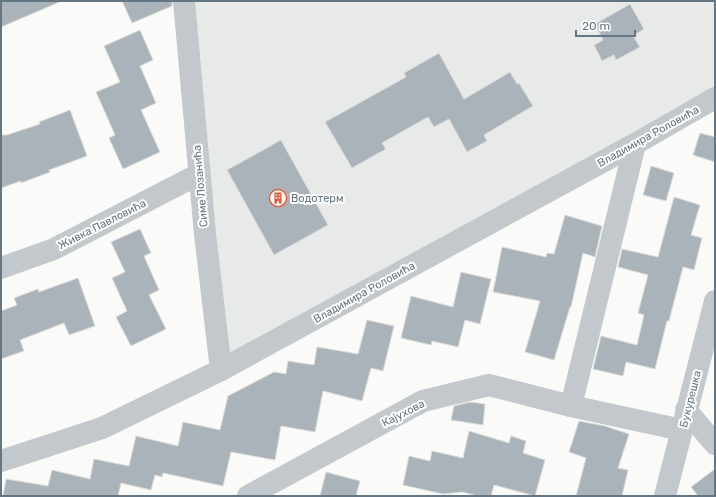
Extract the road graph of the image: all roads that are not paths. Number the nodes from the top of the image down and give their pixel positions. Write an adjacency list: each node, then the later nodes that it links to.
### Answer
1 (184, 1): 4 (street, Симе Лозанића)
2 (715, 98): 3 (street, Владимира Роловића)
3 (635, 144): 7 (street, Владимира Роловића); 8 (street)
4 (199, 174): 5 (street, Живка Павловића); 7 (street, Симе Лозанића)
5 (1, 268)
6 (715, 301): 9 (street, Букурешка)
7 (221, 370): 11 (street, Владимира Роловића)
8 (571, 406): 9 (street, Кајухова); 12 (street, Кајухова)
9 (684, 420): 10 (street); 13 (street, Букурешка)
10 (715, 444)
11 (1, 461)
12 (248, 496)
13 (665, 496)

